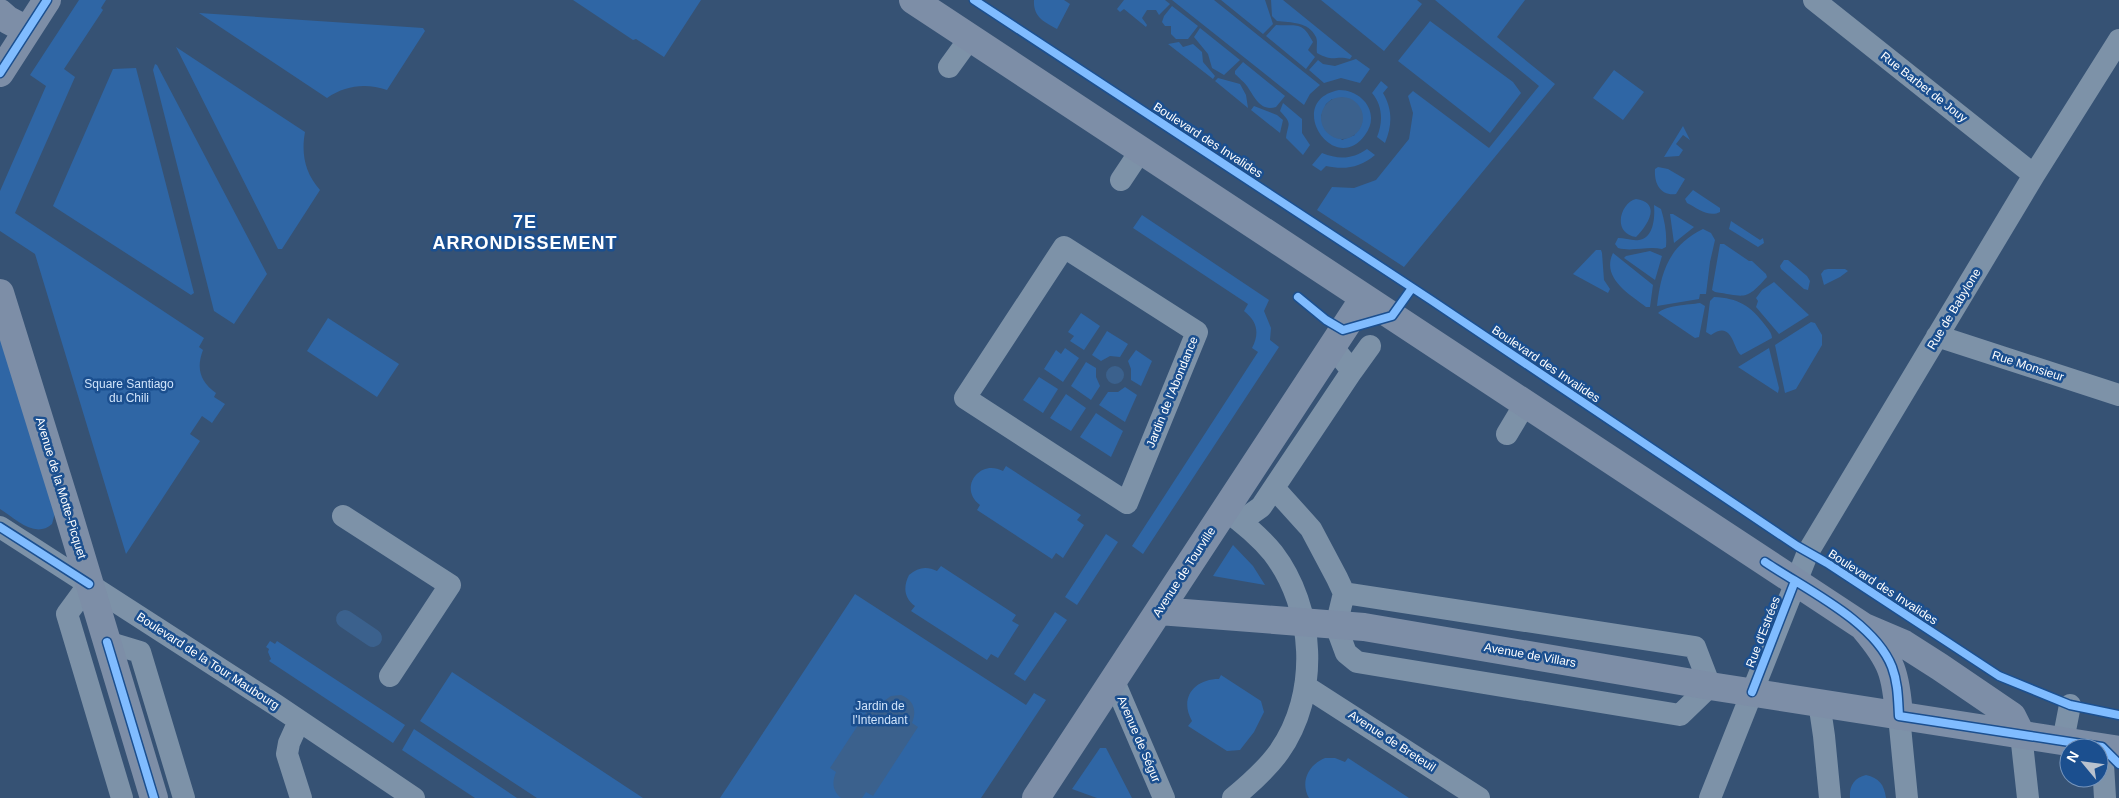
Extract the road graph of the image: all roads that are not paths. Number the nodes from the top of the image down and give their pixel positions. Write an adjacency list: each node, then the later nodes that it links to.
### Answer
1 (47, 0): 5 (main road)
2 (913, 0): 6 (main road)
3 (1814, 0): 11 (street, Rue Barbet de Jouy)
4 (0, 13): 5 (main road)
5 (27, 30): 9 (main road)
6 (970, 38): 8 (street); 10 (main road)
7 (2119, 40): 11 (street, Rue de Babylone)
8 (949, 67)
9 (0, 73)
10 (1141, 150): 12 (street); 14 (main road)
11 (2034, 175): 15 (street, Rue de Babylone)
12 (1121, 180)
13 (0, 293): 28 (main road, Avenue de la Motte-Picquet)
14 (1364, 298): 16 (main road, Avenue de Tourville); 21 (main road)
15 (1938, 336): 19 (street, Rue Monsieur); 27 (street, Rue de Babylone)
16 (1332, 346): 18 (street); 25 (main road, Avenue de Tourville)
17 (1370, 346): 18 (street, Avenue de Tourville)
18 (1352, 371): 23 (street, Avenue de Tourville)
19 (2119, 395)
20 (965, 398): 20 (street, Jardin de l'Abondance)
21 (1525, 404): 22 (street); 27 (main road)
22 (1507, 434)
23 (1275, 489): 25 (street, Avenue de Tourville); 29 (street)
24 (343, 516): 35 (street)
25 (1233, 516): 30 (main road, Avenue de Tourville); 31 (street)
26 (0, 527): 28 (street, Boulevard de la Tour Maubourg)
27 (1795, 581): 33 (main road); 39 (street, Rue d'Estrées)
28 (89, 584): 34 (main road, Avenue de la Motte-Picquet); 43 (street, Boulevard de la Tour Maubourg); 48 (street)
29 (1344, 593): 32 (street); 38 (street)
30 (1158, 610): 31 (main road, Avenue de Villars); 36 (main road, Avenue de Tourville)
31 (1304, 623): 32 (main road, Avenue de Villars); 37 (street)
32 (1336, 626): 38 (main road, Avenue de Villars); 38 (street)
33 (1864, 627): 42 (main road); 44 (main road)
34 (107, 642): 49 (main road, Avenue de la Motte-Picquet); 50 (street)
35 (390, 676)
36 (1113, 679): 53 (main road, Avenue de Tourville); 54 (street, Avenue de Ségur)
37 (1305, 686): 55 (street); 56 (street, Avenue de Breteuil)
38 (1710, 686): 39 (main road, Avenue de Villars)
39 (1752, 692): 40 (main road, Avenue de Villars); 57 (street, Rue d'Estrées)
40 (1819, 702): 42 (main road, Avenue de Villars); 58 (street)
41 (2070, 705): 45 (street)
42 (1900, 716): 44 (main road); 59 (street)
43 (299, 721): 51 (street); 52 (street, Boulevard de la Tour Maubourg)
44 (2021, 734): 46 (main road); 60 (street)
45 (2064, 738)
46 (2059, 740)
47 (2113, 754): 61 (street)
48 (122, 798)
49 (154, 798)
50 (184, 798)
51 (301, 798)
52 (414, 798)
53 (1037, 798)
54 (1164, 798)
55 (1233, 798)
56 (1479, 798)
57 (1710, 798)
58 (1830, 798)
59 (1907, 798)
60 (2028, 798)
61 (2105, 798)

